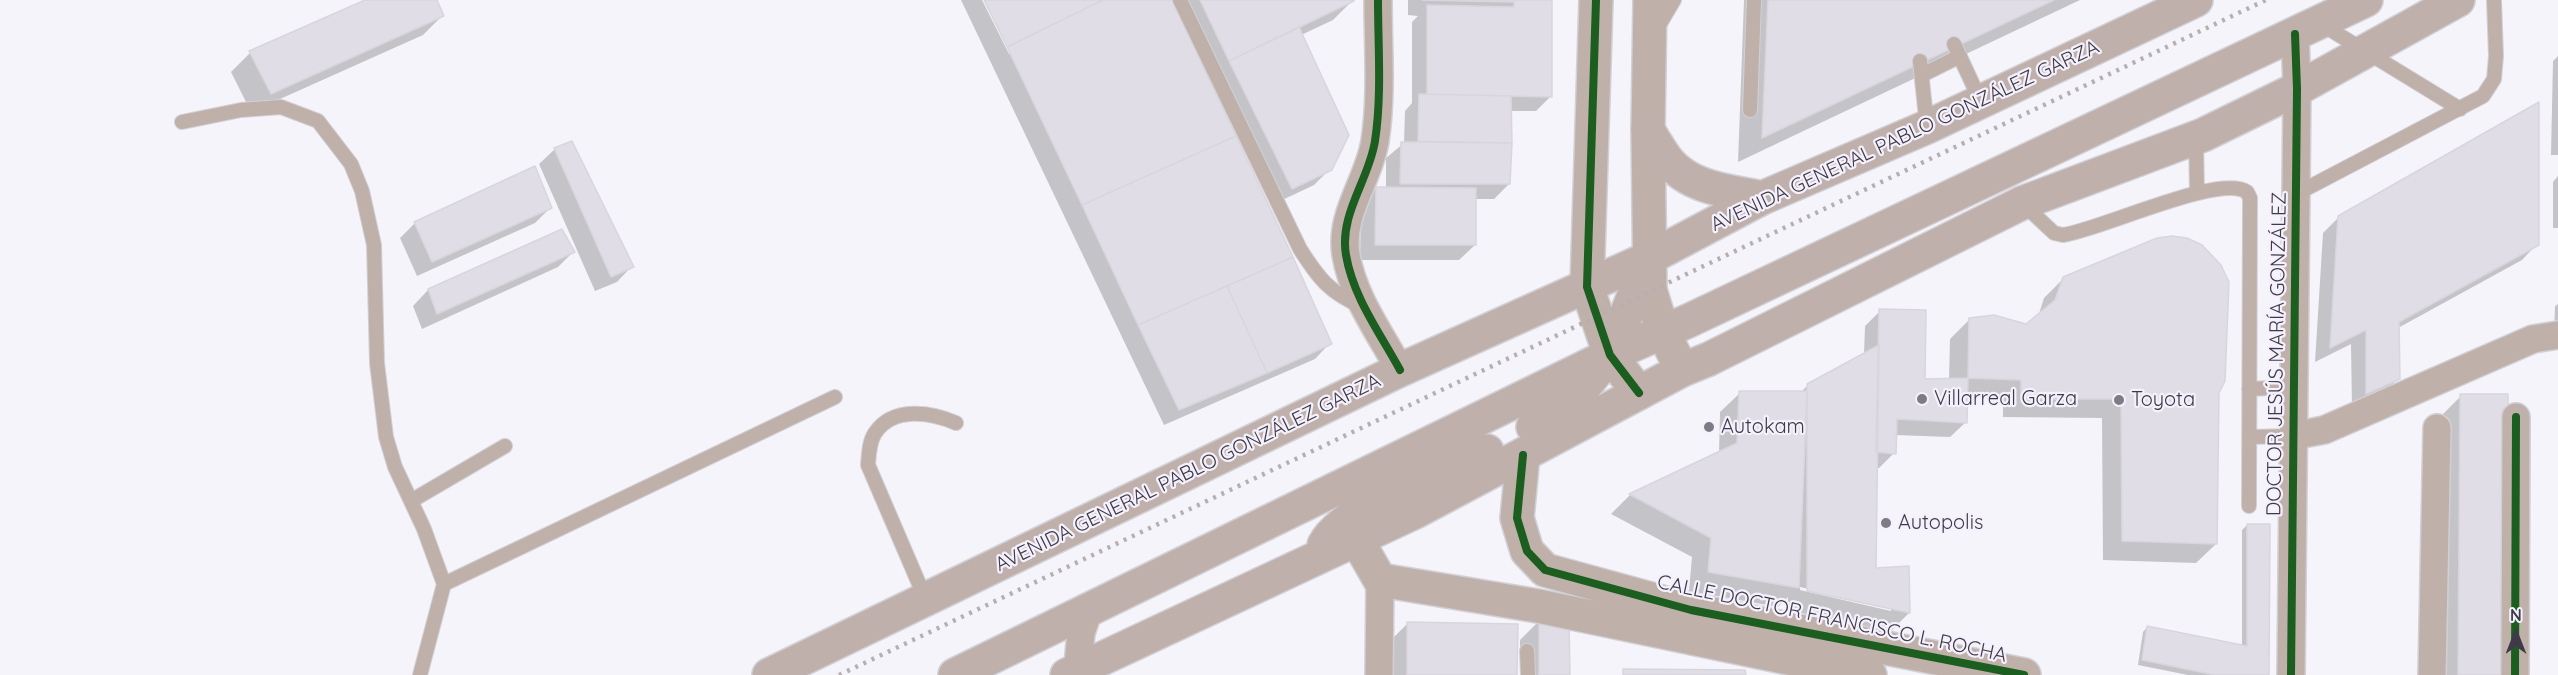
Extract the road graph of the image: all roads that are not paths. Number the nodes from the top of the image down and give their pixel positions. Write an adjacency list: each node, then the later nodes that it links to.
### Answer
1 (1180, 0): 30 (lane)
2 (1378, 0): 30 (street)
3 (1596, 0): 29 (street)
4 (1650, 0): 12 (street)
5 (1674, 0): 12 (lane)
6 (1754, 0): 19 (lane)
7 (2196, 0): 17 (main road, AVENIDA GENERAL PABLO GONZÁLEZ GARZA)
8 (2366, 0): 11 (main road)
9 (2458, 0): 13 (main road)
10 (2494, 0): 18 (lane)
11 (2307, 28): 13 (lane); 16 (street, DOCTOR JESÚS MARÍA GONZÁLEZ); 31 (main road)
12 (1649, 42): 22 (street)
13 (2364, 52): 16 (main road); 18 (lane)
14 (1920, 61): 15 (lane)
15 (1922, 75): 17 (lane); 21 (lane)
16 (2297, 89): 23 (main road); 25 (street, DOCTOR JESÚS MARÍA GONZÁLEZ)
17 (1981, 102): 21 (main road, AVENIDA GENERAL PABLO GONZÁLEZ GARZA)
18 (2460, 109): 25 (lane)
19 (1750, 110)
20 (182, 122): 47 (lane)
21 (1927, 127): 26 (main road, AVENIDA GENERAL PABLO GONZÁLEZ GARZA)
22 (1648, 130): 26 (main road); 28 (street)
23 (2196, 138): 24 (lane); 27 (main road)
24 (2197, 193): 27 (lane); 37 (lane)
25 (2296, 194): 36 (street, DOCTOR JESÚS MARÍA GONZÁLEZ)
26 (1762, 198): 28 (main road, AVENIDA GENERAL PABLO GONZÁLEZ GARZA)
27 (2022, 203): 35 (main road)
28 (1650, 258): 29 (main road, AVENIDA GENERAL PABLO GONZÁLEZ GARZA); 31 (street); 33 (main road)
29 (1587, 287): 33 (street); 34 (main road, AVENIDA GENERAL PABLO GONZÁLEZ GARZA)
30 (1364, 307): 34 (street)
31 (1663, 332): 33 (main road); 35 (street)
32 (2558, 335): 44 (street)
33 (1610, 355): 38 (street); 50 (main road); 56 (main road)
34 (1400, 370): 54 (main road, AVENIDA GENERAL PABLO GONZÁLEZ GARZA)
35 (1682, 370): 38 (main road)
36 (2292, 387): 37 (lane); 44 (street, DOCTOR JESÚS MARÍA GONZÁLEZ)
37 (2249, 389): 43 (lane)
38 (1639, 393): 46 (main road)
39 (835, 397): 53 (lane)
40 (2516, 417): 70 (street)
41 (956, 423): 54 (lane)
42 (2437, 428): 69 (street)
43 (2249, 436): 44 (lane); 48 (lane)
44 (2292, 436): 68 (street, DOCTOR JESÚS MARÍA GONZÁLEZ)
45 (505, 446): 47 (lane)
46 (1522, 455): 49 (main road); 51 (street)
47 (411, 501): 53 (lane)
48 (2249, 506)
49 (1357, 540): 50 (main road); 52 (street)
50 (1316, 559): 60 (main road)
51 (1545, 570): 55 (street); 57 (street, CALLE DOCTOR FRANCISCO L. ROCHA)
52 (1380, 580): 55 (street, CALLE DOCTOR FRANCISCO L. ROCHA); 64 (street)
53 (444, 584): 61 (lane)
54 (926, 600): 62 (main road, AVENIDA GENERAL PABLO GONZÁLEZ GARZA)
55 (1538, 606): 57 (street, CALLE DOCTOR FRANCISCO L. ROCHA)
56 (1088, 612): 60 (street); 63 (main road)
57 (1688, 624): 59 (street, CALLE DOCTOR FRANCISCO L. ROCHA); 66 (street, CALLE DOCTOR FRANCISCO L. ROCHA)
58 (1527, 651): 65 (lane)
59 (1917, 665): 67 (street, CALLE DOCTOR FRANCISCO L. ROCHA)
60 (1074, 674)
61 (420, 675)
62 (769, 675)
63 (955, 675)
64 (1379, 675)
65 (1528, 675)
66 (1870, 675)
67 (2024, 675)
68 (2291, 675)
69 (2432, 675)
70 (2515, 675)

